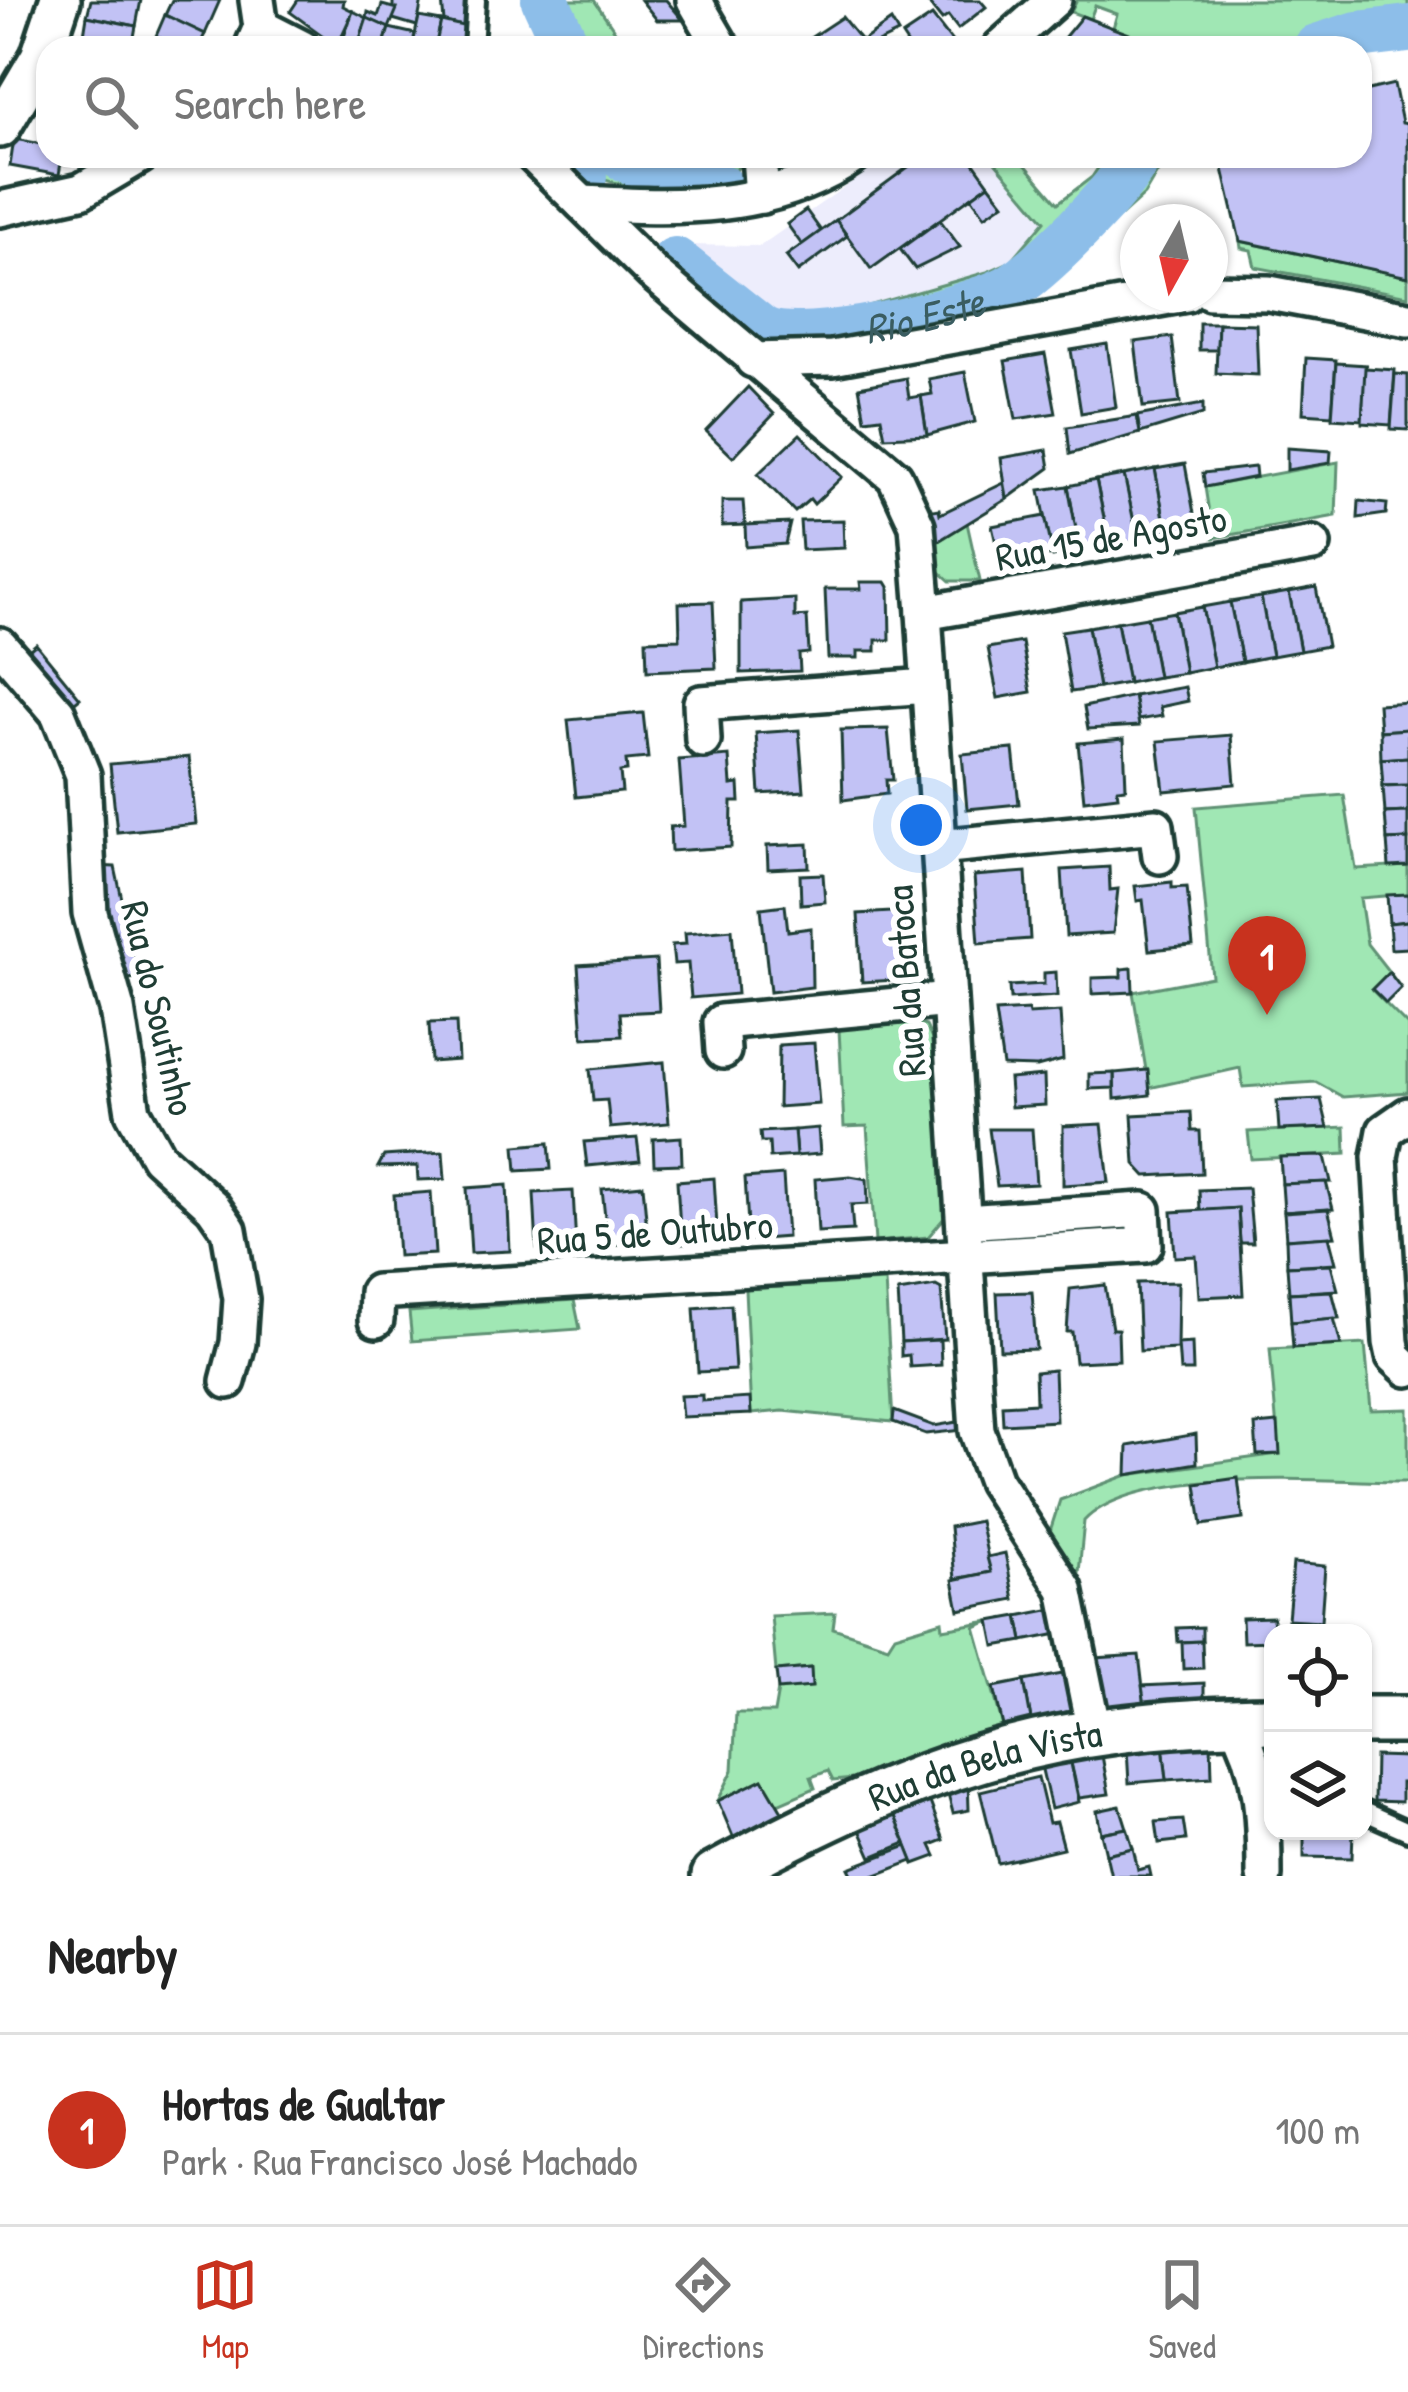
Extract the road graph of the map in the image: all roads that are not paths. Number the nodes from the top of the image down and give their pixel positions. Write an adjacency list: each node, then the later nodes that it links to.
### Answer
1 (60, 0): 5 (street)
2 (476, 0): 6 (lane)
3 (694, 0): 7 (street)
4 (1054, 0): 8 (street)
5 (48, 36)
6 (474, 36)
7 (715, 36)
8 (1014, 36)
9 (36, 66): 10 (street)
10 (0, 127)
11 (120, 168): 17 (street)
12 (546, 168): 16 (street, Rua da Batoca)
13 (760, 168): 15 (street)
14 (835, 168): 15 (street)
15 (762, 196): 16 (street)
16 (582, 203): 22 (street, Rua da Batoca)
17 (0, 209)
18 (1228, 292): 20 (street)
19 (1120, 306): 21 (street)
20 (1408, 320)
21 (832, 358): 22 (street); 23 (street)
22 (753, 360): 23 (street, Rua da Batoca)
23 (809, 400): 25 (street, Rua da Batoca)
24 (1312, 544): 25 (street, Rua 15 de Agosto)
25 (924, 613): 27 (street, Rua da Batoca)
26 (0, 645): 37 (street, Rua do Soutinho)
27 (928, 686): 28 (street); 29 (street, Rua da Batoca)
28 (703, 740)
29 (938, 847): 30 (street); 31 (street, Rua da Batoca)
30 (1160, 856)
31 (949, 1000): 32 (street); 34 (street, Rua da Batoca)
32 (723, 1051)
33 (1408, 1115): 36 (street)
34 (965, 1239): 35 (street, Rua 5 de Outubro); 41 (street, Rua da Batoca)
35 (376, 1320)
36 (1408, 1370)
37 (228, 1381)
38 (1372, 1720): 39 (main road)
39 (1408, 1720)
40 (1254, 1721): 41 (main road, Rua da Bela Vista); 42 (street)
41 (1094, 1731): 46 (main road, Rua da Bela Vista)
42 (1264, 1792)
43 (1372, 1815): 44 (lane)
44 (1408, 1831)
45 (1266, 1840): 47 (street)
46 (715, 1876)
47 (1264, 1876)

